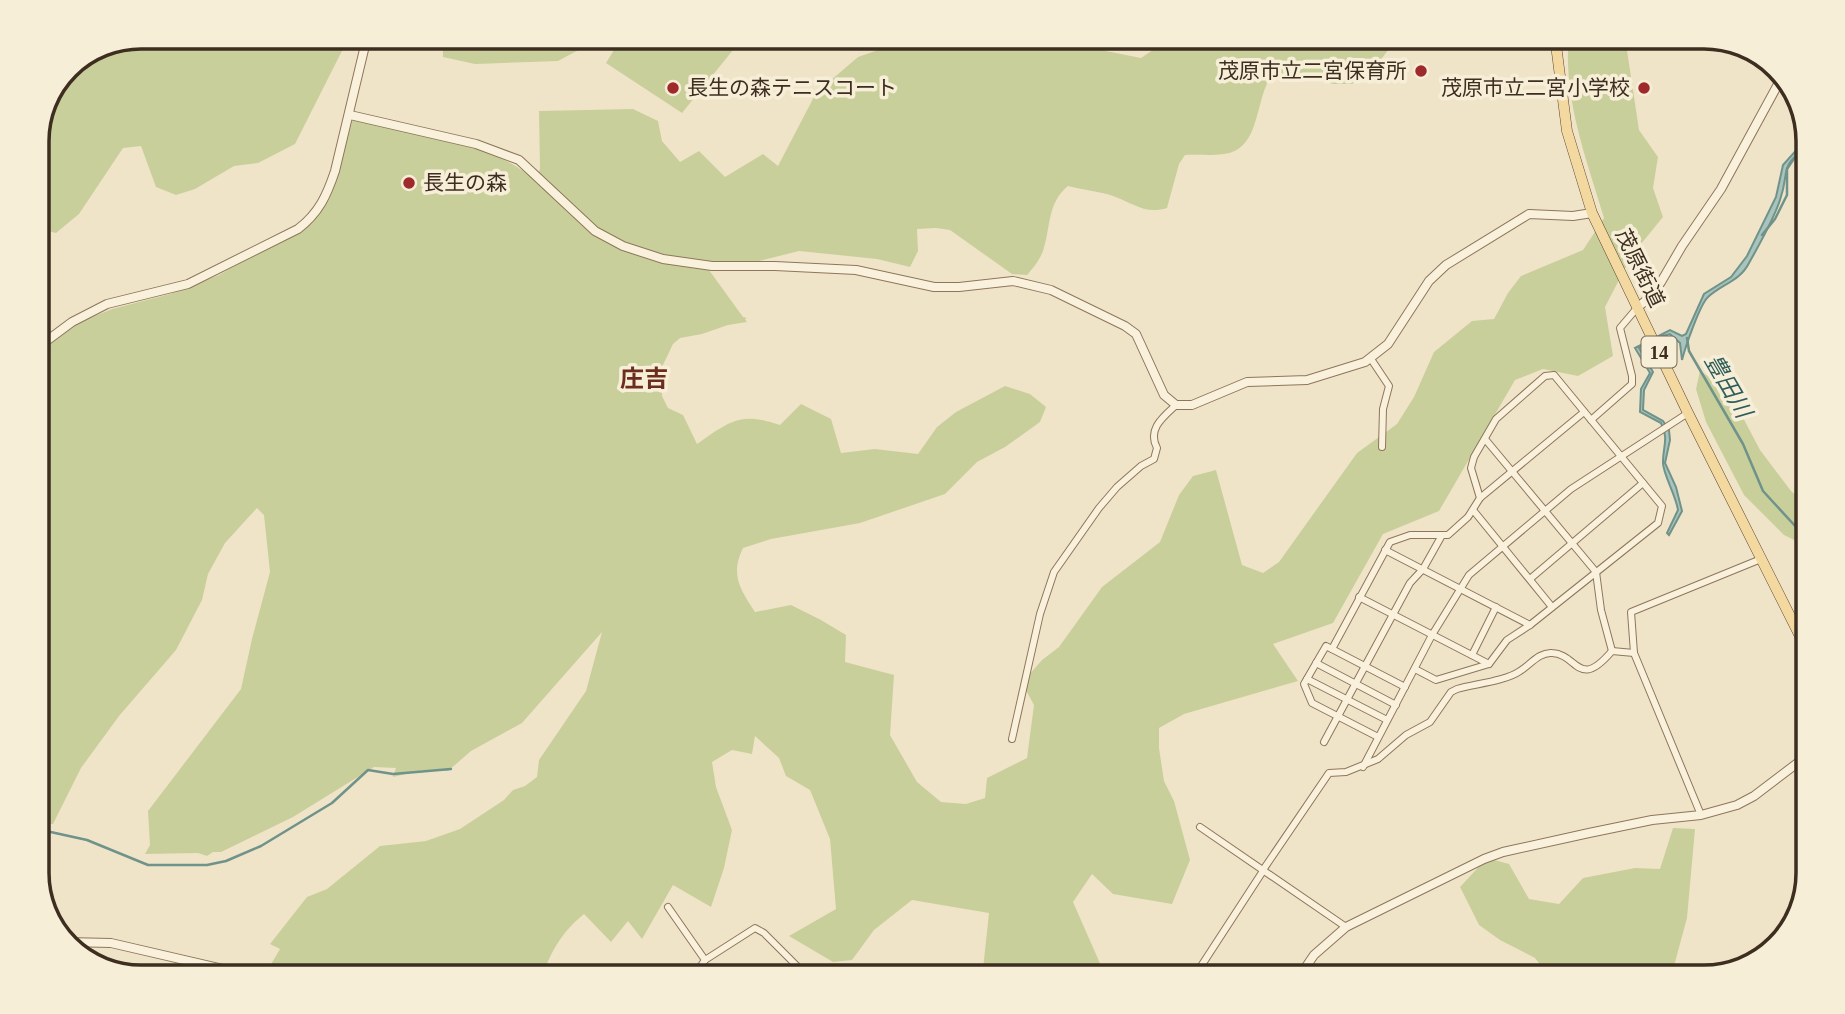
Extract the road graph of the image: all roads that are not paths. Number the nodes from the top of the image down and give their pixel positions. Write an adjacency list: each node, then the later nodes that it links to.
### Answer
1 (365, 49): 4 (street)
2 (1557, 49): 5 (main road, 茂原街道 / 14)
3 (1777, 85): 6 (street)
4 (350, 115): 7 (street); 9 (street)
5 (1592, 213): 6 (main road, 茂原街道 / 14); 8 (street)
6 (1637, 308): 11 (main road, 茂原街道 / 14); 12 (street)
7 (49, 339)
8 (1371, 359): 9 (street); 14 (street)
9 (1176, 405): 53 (street)
10 (1584, 412): 12 (street); 13 (street); 16 (street)
11 (1688, 413): 15 (street); 25 (main road, 茂原街道 / 14)
12 (1591, 420): 15 (street)
13 (1485, 439): 16 (street); 18 (street)
14 (1382, 447)
15 (1621, 456): 17 (street); 20 (street)
16 (1513, 472): 18 (street); 20 (street)
17 (1643, 483): 22 (street); 27 (street)
18 (1480, 498): 19 (street)
19 (1472, 510): 21 (street); 23 (street)
20 (1545, 510): 22 (street); 23 (street)
21 (1441, 537): 24 (street); 26 (street)
22 (1573, 542): 27 (street); 28 (street)
23 (1502, 546): 28 (street); 29 (street)
24 (1385, 550): 26 (street); 30 (street)
25 (1761, 559): 35 (main road, 茂原街道 / 14); 39 (street)
26 (1423, 569): 29 (street); 33 (street)
27 (1596, 572): 32 (street); 38 (street)
28 (1530, 579): 32 (street)
29 (1459, 587): 31 (street); 36 (street)
30 (1359, 597): 33 (street); 37 (street)
31 (1496, 607): 34 (street); 40 (street)
32 (1552, 607): 34 (street)
33 (1393, 614): 36 (street); 43 (street)
34 (1530, 625): 42 (street)
35 (1796, 628)
36 (1432, 635): 40 (street); 44 (street)
37 (1332, 649): 41 (street); 43 (street)
38 (1612, 652): 39 (street); 56 (street)
39 (1634, 653): 57 (street)
40 (1472, 655): 42 (street)
41 (1316, 663): 45 (street); 46 (street)
42 (1489, 664): 44 (street)
43 (1365, 666): 46 (street); 47 (street)
44 (1415, 669): 47 (street)
45 (1307, 679): 48 (street); 50 (street)
46 (1355, 684): 48 (street); 49 (street)
47 (1405, 687): 49 (street)
48 (1347, 700): 50 (street); 51 (street)
49 (1396, 705): 51 (street)
50 (1339, 716): 52 (street); 54 (street)
51 (1388, 720): 52 (street)
52 (1378, 737): 56 (street)
53 (1012, 739)
54 (1324, 742)
55 (1796, 764): 57 (street)
56 (1363, 767): 59 (street)
57 (1701, 815): 61 (street)
58 (1200, 827): 59 (street)
59 (1263, 871): 61 (street); 67 (street)
60 (668, 907): 63 (street)
61 (1346, 927): 68 (street)
62 (80, 942): 64 (street)
63 (705, 960): 65 (street); 66 (street)
64 (206, 965)
65 (701, 965)
66 (796, 965)
67 (1202, 965)
68 (1307, 965)

